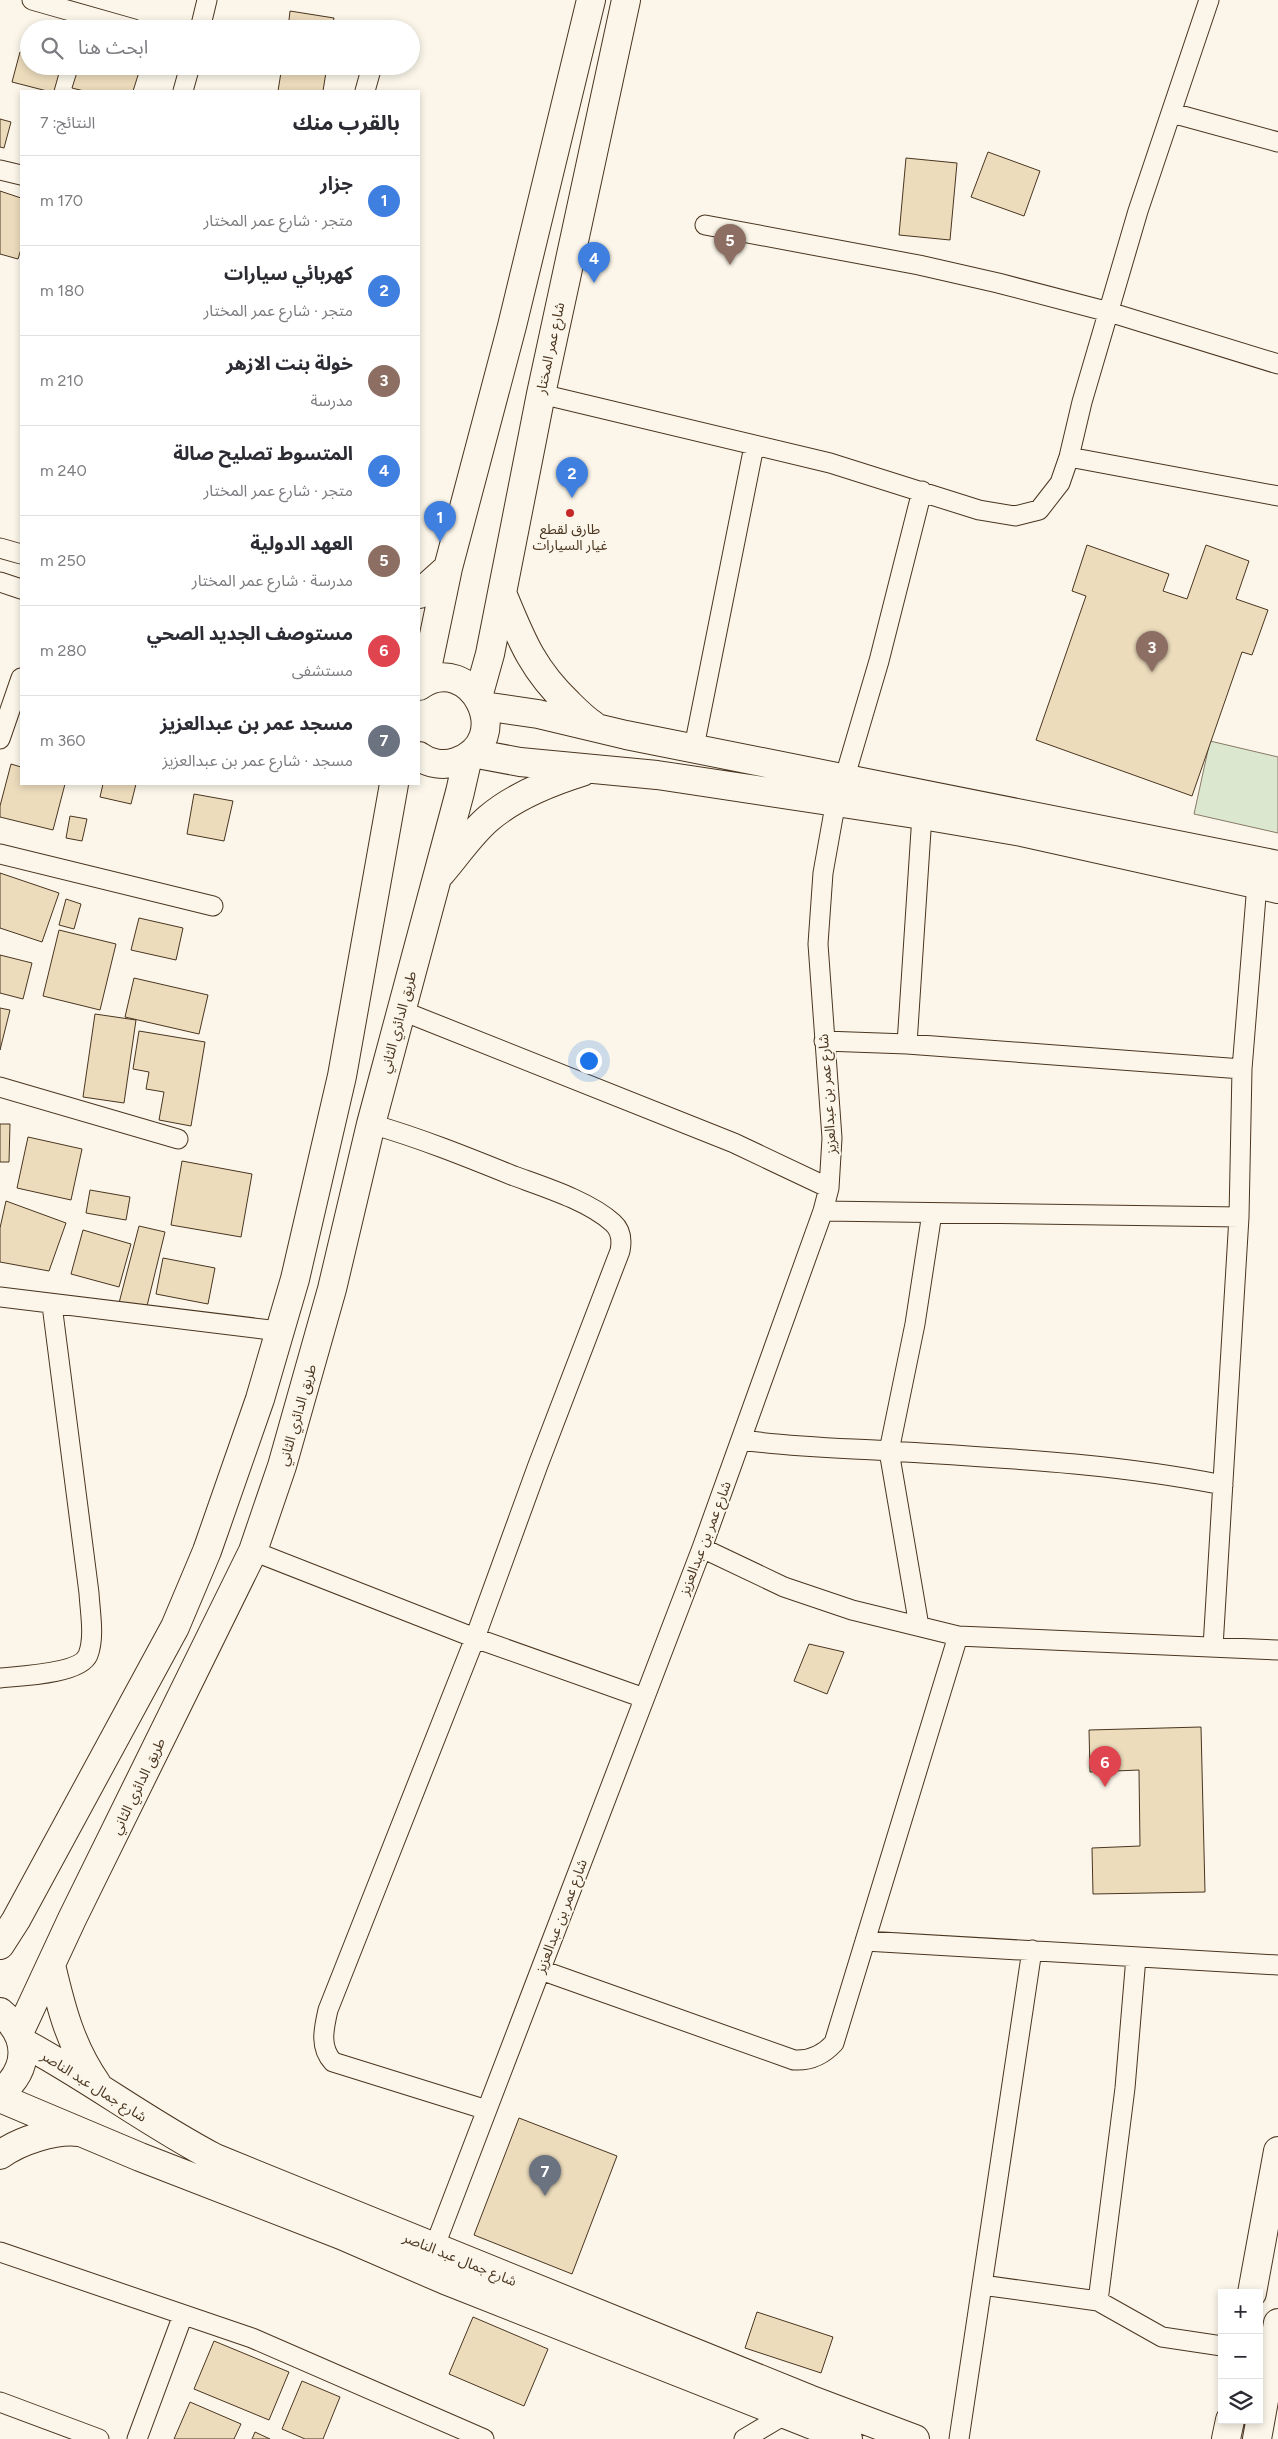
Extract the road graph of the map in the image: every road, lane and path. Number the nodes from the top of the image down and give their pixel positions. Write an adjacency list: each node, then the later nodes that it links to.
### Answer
1 (32, 0): 6 (street)
2 (208, 0): 7 (street)
3 (591, 0): 26 (main road)
4 (626, 0): 19 (main road, شارع عمر المختار)
5 (1209, 0): 12 (street)
6 (102, 20)
7 (202, 20)
8 (187, 75): 10 (street)
9 (369, 75): 11 (street)
10 (183, 90)
11 (365, 90)
12 (1172, 113): 13 (street); 17 (street)
13 (1278, 142)
14 (0, 170): 15 (street)
15 (20, 175)
16 (706, 225): 17 (street)
17 (1109, 312): 18 (street); 21 (street)
18 (1278, 364)
19 (541, 394): 20 (street); 30 (main road, شارع عمر المختار)
20 (754, 446): 22 (street); 36 (street)
21 (1069, 457): 22 (street); 23 (street)
22 (922, 491): 42 (street, شارع عمر بن عبدالعزيز)
23 (1278, 496)
24 (0, 548): 25 (street)
25 (20, 554)
26 (448, 568): 29 (main road); 32 (main road)
27 (0, 582): 28 (street)
28 (20, 589)
29 (420, 593)
30 (502, 593): 33 (main road, شارع عمر المختار); 34 (main road)
31 (20, 681): 35 (street)
32 (421, 685): 33 (main road)
33 (481, 701): 34 (main road); 37 (main road, طريق الدائري الثاني)
34 (600, 729): 36 (main road)
35 (0, 739)
36 (694, 747): 42 (main road)
37 (470, 755): 38 (main road); 39 (main road); 47 (main road, طريق الدائري الثاني)
38 (420, 756)
39 (594, 768): 42 (main road); 47 (main road)
40 (373, 785): 44 (main road)
41 (394, 785): 44 (main road)
42 (841, 789): 43 (main road); 46 (main road); 51 (street, شارع عمر بن عبدالعزيز)
43 (922, 815): 48 (main road); 52 (street)
44 (388, 819): 63 (main road)
45 (0, 854): 49 (street)
46 (1278, 865)
47 (435, 880): 50 (main road, طريق الدائري الثاني)
48 (1268, 886): 53 (street)
49 (213, 906)
50 (400, 1010): 55 (main road, طريق الدائري الثاني); 57 (street)
51 (824, 1041): 52 (street); 57 (street, شارع عمر بن عبدالعزيز)
52 (908, 1044): 53 (street)
53 (1242, 1069): 60 (street)
54 (0, 1087): 56 (street)
55 (371, 1124): 65 (main road, طريق الدائري الثاني); 73 (street)
56 (178, 1139)
57 (829, 1188): 58 (street, شارع عمر بن عبدالعزيز)
58 (823, 1211): 59 (street); 66 (street, شارع عمر بن عبدالعزيز)
59 (932, 1212): 60 (street); 67 (street)
60 (1240, 1217): 68 (street)
61 (0, 1297): 62 (street)
62 (52, 1305): 63 (street); 76 (street)
63 (279, 1331): 64 (main road)
64 (260, 1399): 65 (main road); 79 (main road)
65 (298, 1411): 70 (main road, طريق الدائري الثاني)
66 (742, 1440): 67 (street); 69 (street, شارع عمر بن عبدالعزيز)
67 (889, 1451): 68 (street); 71 (street)
68 (1223, 1485): 74 (street)
69 (702, 1548): 71 (street); 77 (street, شارع عمر بن عبدالعزيز)
70 (252, 1551): 73 (street); 82 (main road, طريق الدائري الثاني)
71 (919, 1626): 72 (street)
72 (958, 1636): 74 (street); 78 (street)
73 (475, 1638): 77 (street); 90 (street)
74 (1213, 1647): 75 (street)
75 (1278, 1650)
76 (0, 1678)
77 (644, 1698): 84 (street, شارع عمر بن عبدالعزيز)
78 (865, 1940): 80 (street); 84 (street)
79 (0, 1945)
80 (1032, 1950): 81 (street); 96 (street)
81 (1136, 1957): 83 (street); 98 (street)
82 (51, 1965): 86 (main road, طريق الدائري الثاني); 87 (main road)
83 (1278, 1965)
84 (541, 1970): 90 (street, شارع عمر بن عبدالعزيز)
85 (0, 2012): 86 (main road, شارع جمال عبد الناصر)
86 (20, 2037): 87 (main road, شارع جمال عبد الناصر); 88 (main road)
87 (99, 2087): 94 (main road, شارع جمال عبد الناصر)
88 (0, 2093)
89 (0, 2098): 91 (main road, شارع جمال عبد الناصر)
90 (487, 2110): 94 (street, شارع عمر بن عبدالعزيز)
91 (80, 2133): 93 (main road); 104 (main road, شارع جمال عبد الناصر)
92 (1278, 2150): 97 (main road)
93 (0, 2155)
94 (434, 2248): 102 (main road, شارع جمال عبد الناصر)
95 (0, 2252): 99 (street)
96 (982, 2285): 98 (street); 112 (street)
97 (1253, 2289)
98 (1098, 2301): 101 (street)
99 (183, 2314): 107 (street); 108 (street)
100 (1278, 2323): 114 (main road)
101 (1218, 2345)
102 (809, 2399): 104 (street); 111 (main road, شارع جمال عبد الناصر)
103 (0, 2402): 106 (street)
104 (785, 2415): 109 (street); 110 (main road, شارع جمال عبد الناصر)
105 (1229, 2424): 113 (main road)
106 (99, 2439)
107 (137, 2439)
108 (484, 2439)
109 (744, 2439)
110 (848, 2439)
111 (915, 2439)
112 (959, 2439)
113 (1226, 2439)
114 (1257, 2439)

